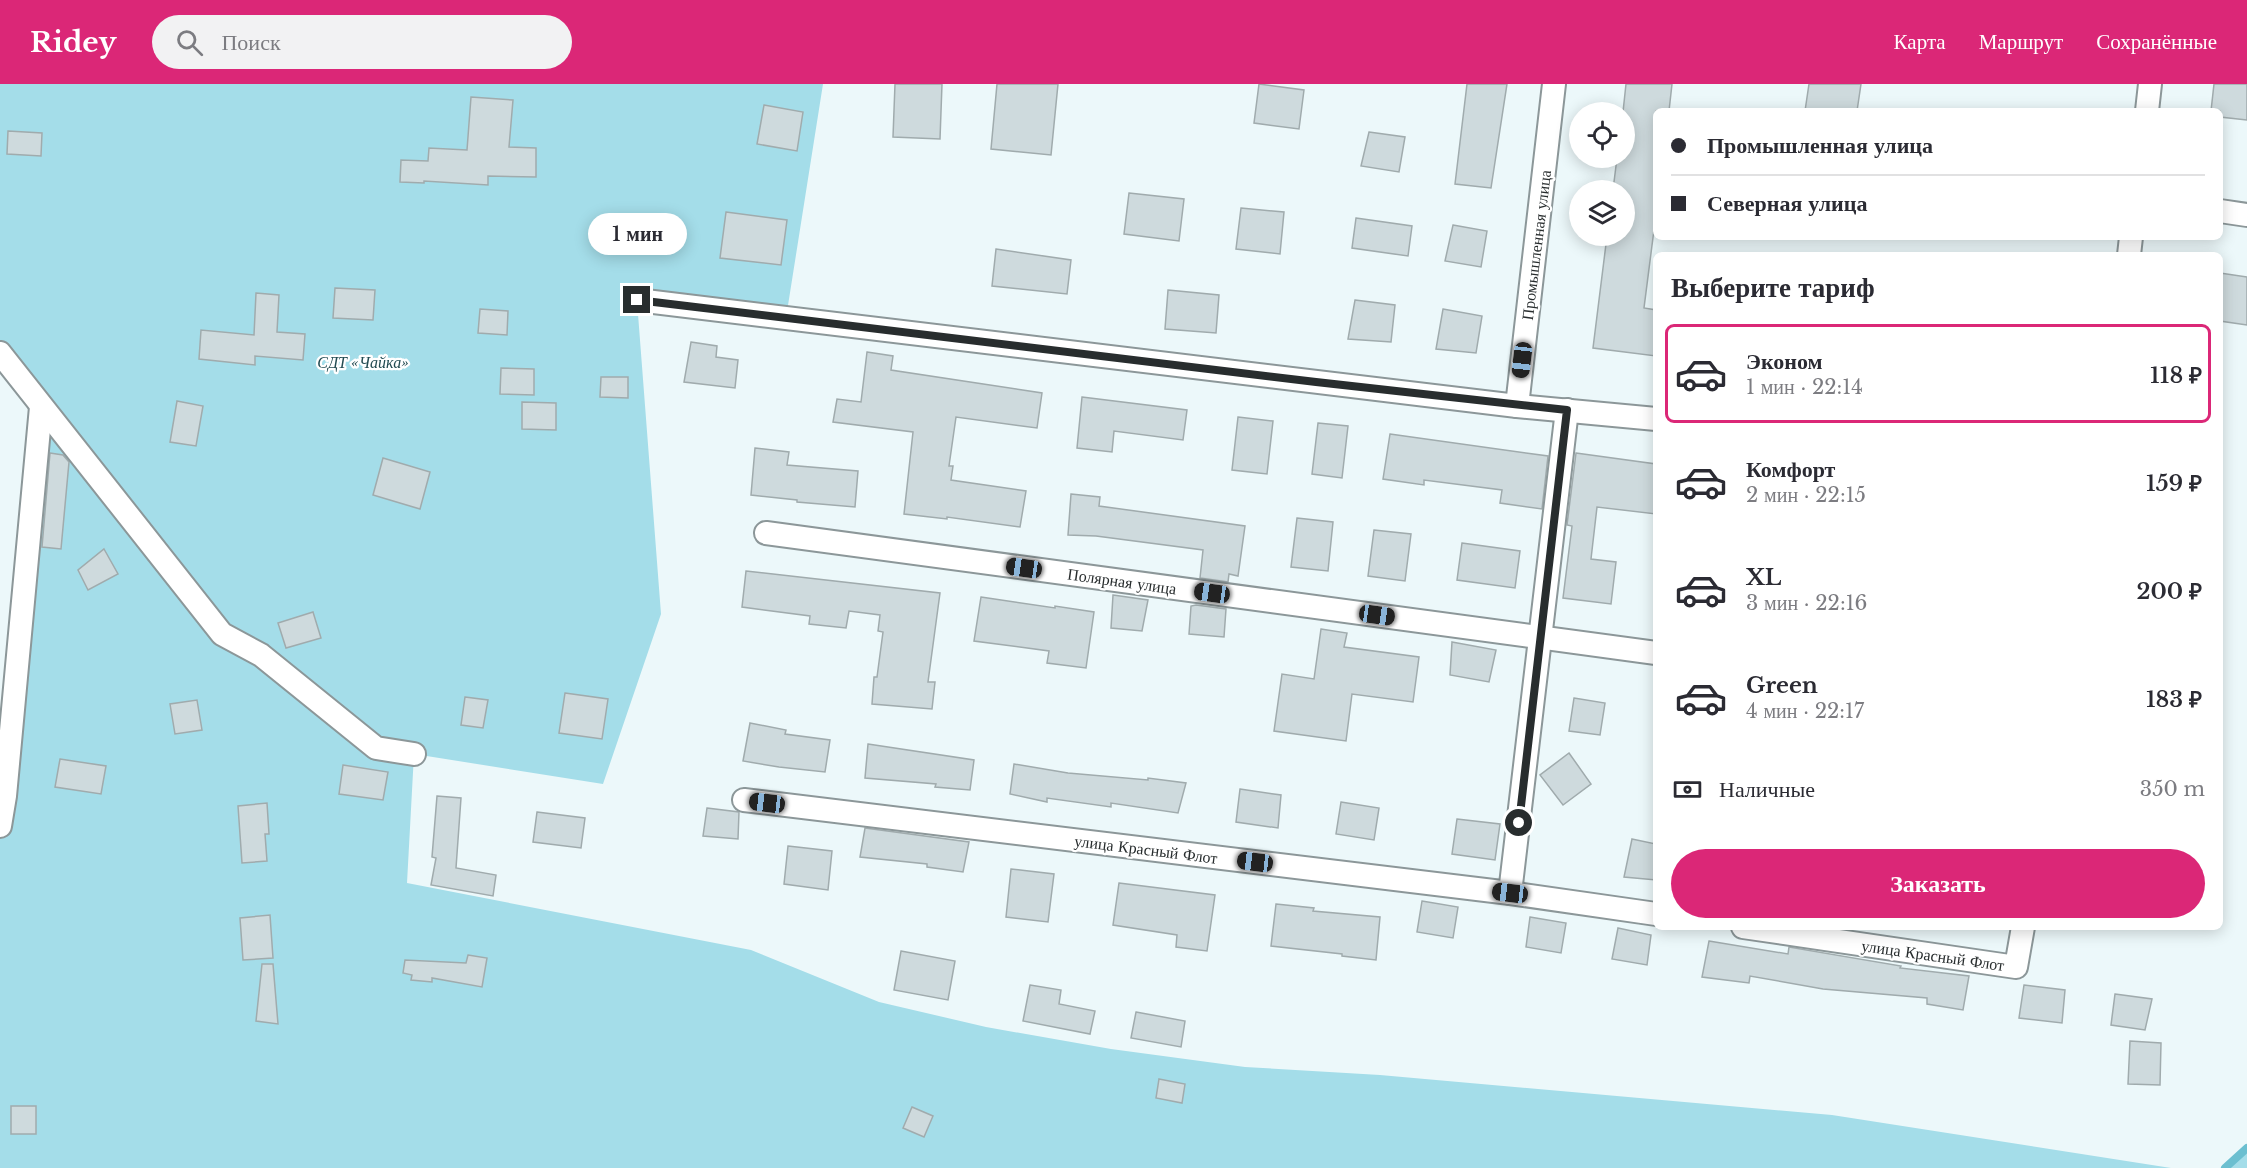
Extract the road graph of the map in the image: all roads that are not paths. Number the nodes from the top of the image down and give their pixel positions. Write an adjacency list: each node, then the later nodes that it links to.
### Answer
1 (1554, 84): 8 (street, Промышленная улица)
2 (2150, 84): 3 (street)
3 (2147, 108)
4 (2223, 211): 5 (street)
5 (2247, 215)
6 (637, 300): 8 (street)
7 (0, 352): 9 (street)
8 (1516, 406): 10 (street)
9 (41, 407): 15 (street); 17 (street)
10 (1567, 410): 11 (street); 13 (street)
11 (1653, 419)
12 (766, 533): 13 (street, Полярная улица)
13 (1541, 638): 14 (street, Полярная улица); 18 (street)
14 (1653, 653)
15 (414, 754)
16 (744, 800): 18 (street, улица Красный Флот)
17 (0, 826)
18 (1510, 893): 19 (street, улица Красный Флот)
19 (1653, 914)
20 (1763, 930): 21 (street, улица Красный Флот)
21 (2022, 930)

